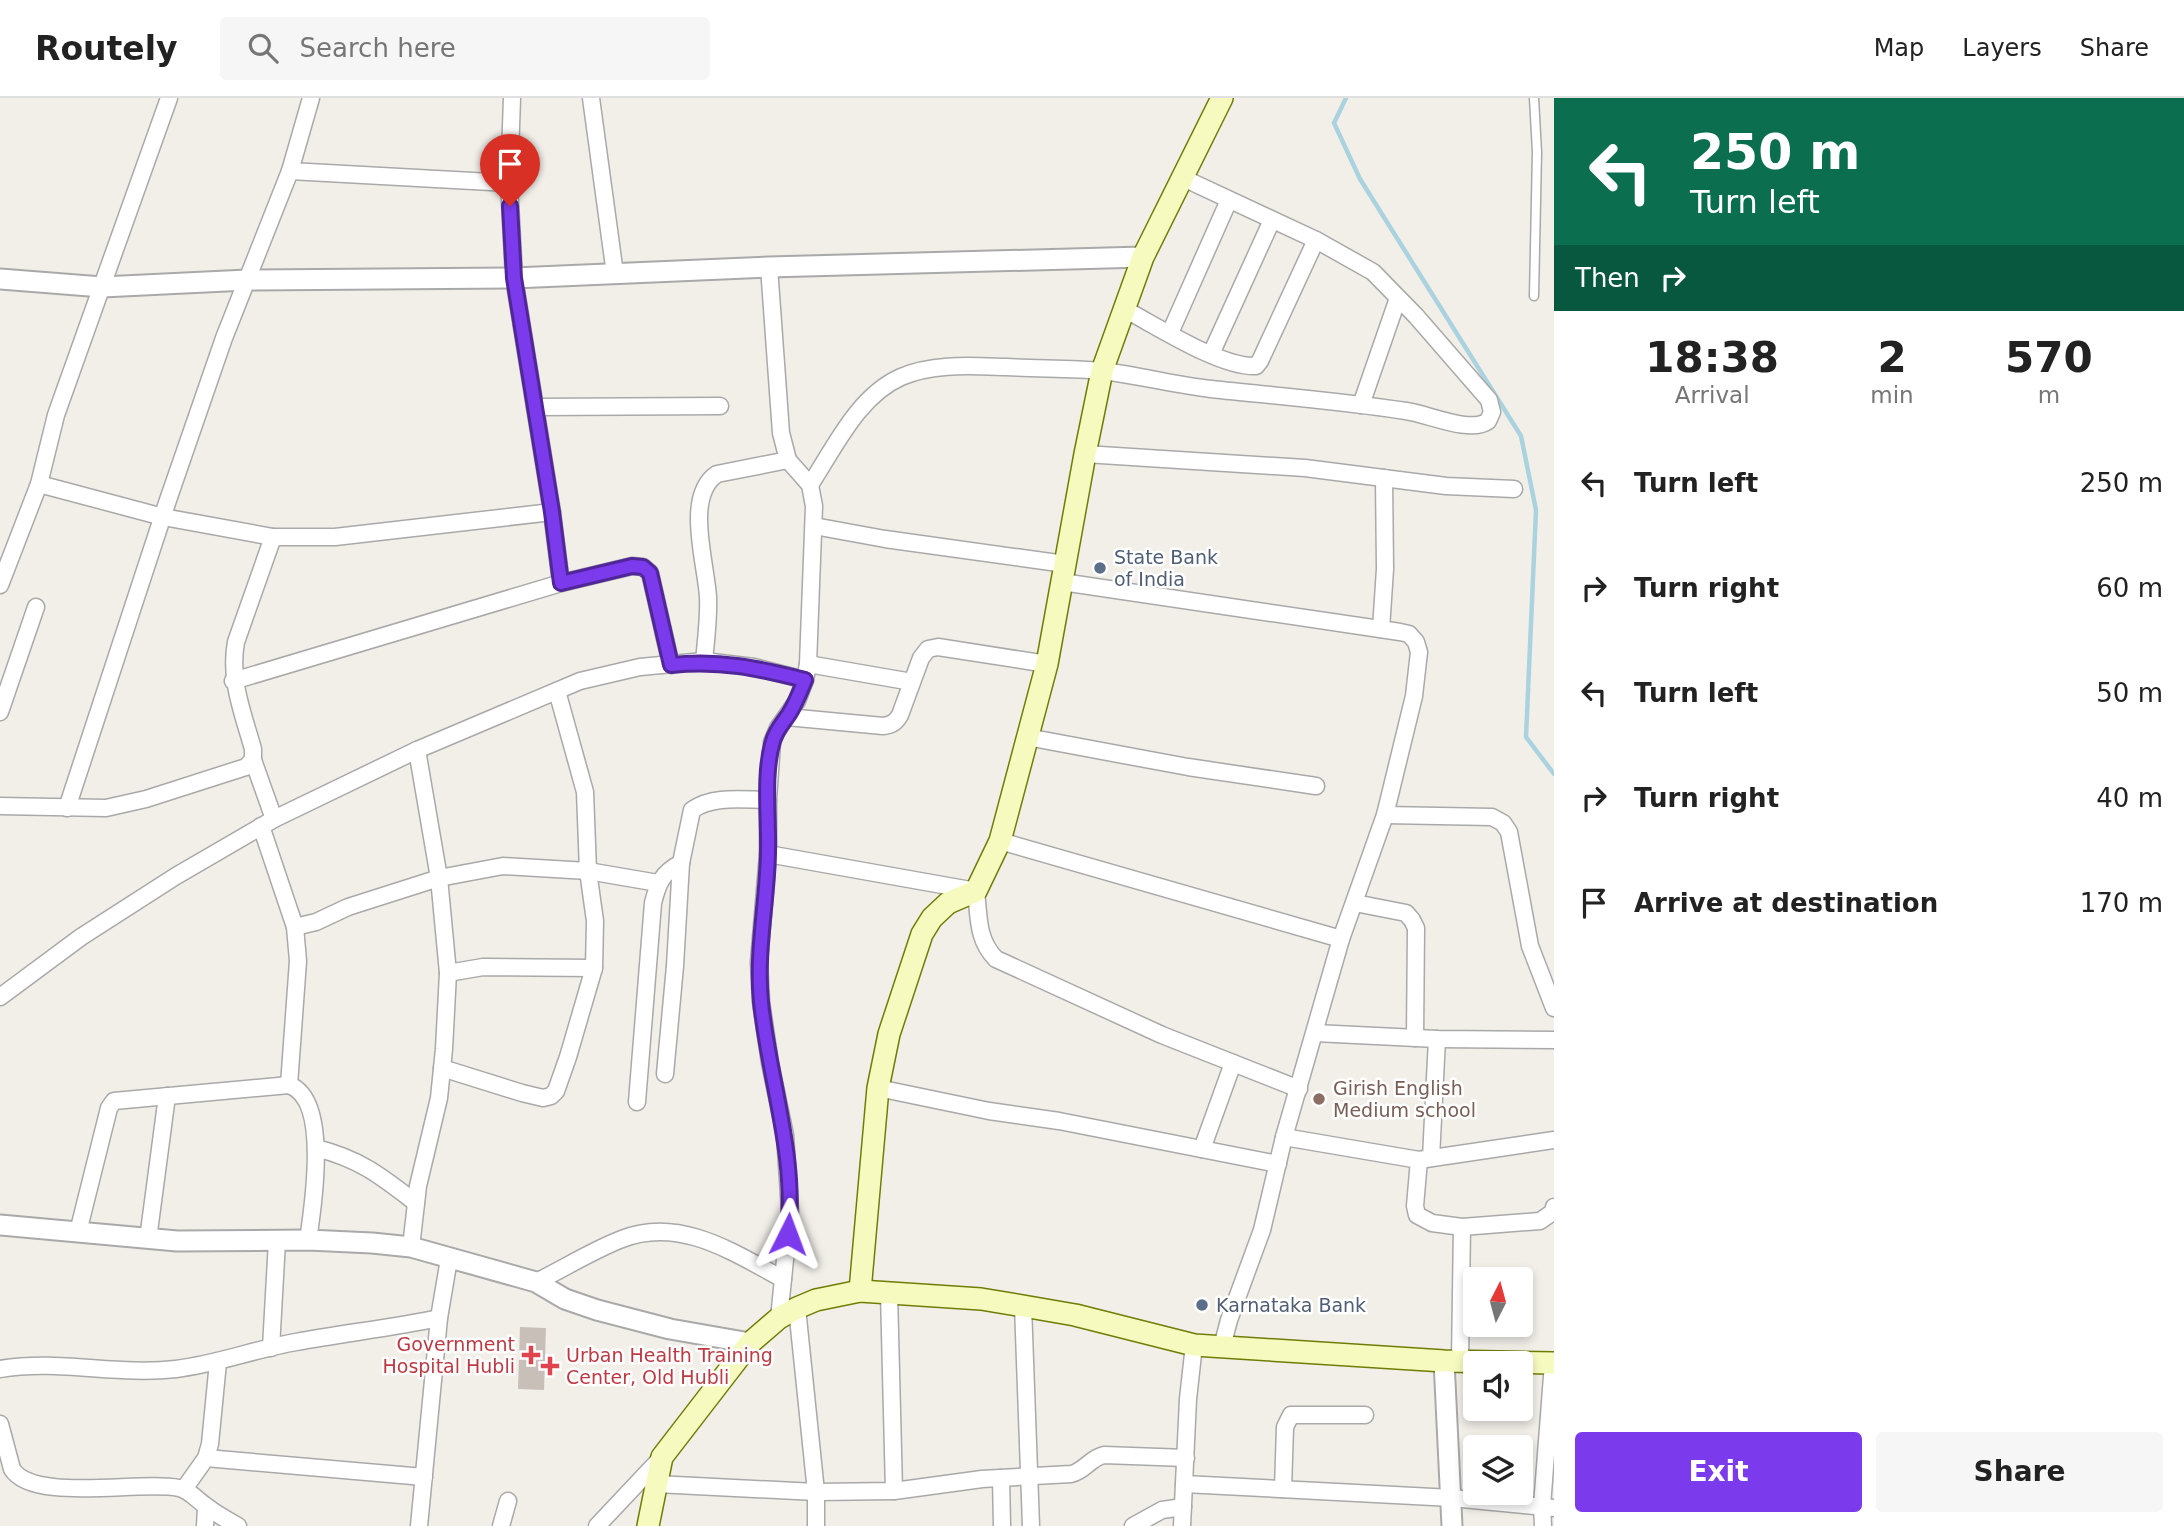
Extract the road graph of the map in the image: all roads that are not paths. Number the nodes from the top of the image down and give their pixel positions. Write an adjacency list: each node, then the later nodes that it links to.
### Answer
1 (169, 98): 19 (street)
2 (311, 98): 7 (street)
3 (512, 98): 9 (street)
4 (591, 98): 15 (street)
5 (1222, 98): 8 (main road)
6 (1534, 98): 20 (lane)
7 (290, 171): 9 (street); 18 (street)
8 (1181, 177): 10 (street); 13 (main road)
9 (509, 183): 16 (street)
10 (1229, 200): 11 (street); 23 (street)
11 (1272, 220): 12 (street); 24 (street)
12 (1316, 240): 21 (street); 24 (street)
13 (1143, 257): 14 (street); 22 (main road)
14 (769, 267): 15 (street); 31 (street)
15 (615, 274): 16 (street)
16 (514, 278): 18 (street); 29 (street)
17 (0, 279): 19 (street)
18 (247, 280): 19 (street); 37 (street)
19 (102, 287): 33 (street)
20 (1534, 296)
21 (1398, 298): 27 (street); 27 (street)
22 (1124, 309): 23 (street); 25 (main road)
23 (1170, 333): 24 (street)
24 (1216, 357): 26 (street)
25 (1102, 372): 26 (street); 30 (main road); 34 (street)
26 (1210, 389): 27 (street)
27 (1361, 405)
28 (720, 406): 29 (street)
29 (535, 407): 36 (street)
30 (1085, 454): 32 (street); 40 (main road)
31 (788, 460): 34 (street); 45 (street)
32 (1384, 478): 35 (street); 44 (street)
33 (39, 484): 37 (street); 42 (street)
34 (810, 485): 38 (street)
35 (1514, 489)
36 (552, 512): 39 (street); 41 (street)
37 (163, 517): 39 (street); 60 (street)
38 (814, 526): 40 (street); 48 (street)
39 (273, 537): 49 (street)
40 (1063, 573): 44 (street); 46 (main road)
41 (561, 583): 47 (street); 49 (street)
42 (0, 585)
43 (36, 607): 52 (street)
44 (1381, 629): 61 (street)
45 (704, 662): 47 (street); 48 (street)
46 (1046, 664): 50 (street); 54 (main road)
47 (671, 665): 51 (street)
48 (806, 672): 50 (street); 53 (street)
49 (233, 681): 56 (street)
50 (912, 682): 53 (street)
51 (556, 691): 55 (street); 66 (street)
52 (0, 712)
53 (787, 717): 58 (street)
54 (1027, 737): 57 (street); 63 (main road)
55 (417, 750): 62 (street); 67 (street)
56 (253, 760): 60 (street); 62 (street)
57 (1316, 786)
58 (768, 800): 64 (street); 65 (street)
59 (0, 806): 60 (street)
60 (67, 808)
61 (1385, 815): 70 (street); 76 (street)
62 (267, 822): 71 (street); 75 (street)
63 (1000, 841): 69 (main road); 72 (street)
64 (768, 854): 69 (street); 105 (street)
65 (681, 863): 68 (street); 83 (street)
66 (588, 871): 67 (street); 68 (street); 73 (street)
67 (439, 878): 71 (street); 74 (street)
68 (658, 883): 88 (street)
69 (976, 891): 81 (street); 85 (main road)
70 (1355, 902): 72 (street); 78 (street)
71 (295, 927): 84 (street)
72 (1341, 939): 77 (street)
73 (594, 968): 74 (street); 82 (street)
74 (448, 973): 82 (street)
75 (0, 998)
76 (1554, 1009)
77 (1315, 1033): 78 (street); 86 (street)
78 (1415, 1038): 79 (street)
79 (1437, 1039): 80 (street); 93 (street)
80 (1554, 1040)
81 (1233, 1063): 86 (street); 92 (street)
82 (442, 1068): 95 (street)
83 (665, 1074)
84 (289, 1085): 87 (street); 91 (street)
85 (878, 1088): 92 (street); 107 (main road)
86 (1299, 1089): 89 (street)
87 (167, 1096): 99 (street); 100 (street)
88 (637, 1102)
89 (1284, 1137): 93 (street); 94 (street)
90 (1554, 1140): 93 (street)
91 (316, 1148): 95 (street); 101 (street)
92 (1202, 1149): 94 (street)
93 (1425, 1159): 98 (street)
94 (1278, 1164): 114 (street)
95 (416, 1203): 103 (street)
96 (1554, 1207): 98 (street)
97 (0, 1225): 99 (street)
98 (1462, 1227): 116 (street)
99 (78, 1232): 100 (street)
100 (148, 1239): 102 (street)
101 (308, 1240): 102 (street); 103 (street)
102 (277, 1241): 115 (street)
103 (411, 1247): 104 (street)
104 (449, 1259): 106 (street); 111 (street)
105 (783, 1279): 106 (street); 110 (street)
106 (536, 1282): 112 (street)
107 (860, 1291): 108 (main road); 110 (main road)
108 (889, 1293): 109 (main road); 133 (street)
109 (1023, 1306): 113 (main road); 127 (street)
110 (788, 1313): 112 (main road); 134 (street)
111 (439, 1318): 115 (street); 126 (street)
112 (750, 1343): 123 (main road)
113 (1194, 1345): 114 (main road); 125 (street)
114 (1222, 1347): 116 (main road)
115 (271, 1348): 117 (street)
116 (1452, 1361): 118 (main road); 135 (street)
117 (218, 1362): 119 (street); 124 (street)
118 (1554, 1363): 139 (street)
119 (0, 1369)
120 (1365, 1416): 132 (street)
121 (0, 1424): 122 (street)
122 (3, 1445): 131 (street)
123 (662, 1457): 129 (main road); 144 (street)
124 (206, 1458): 126 (street); 131 (street)
125 (1186, 1458): 127 (street); 130 (street)
126 (425, 1476): 142 (street)
127 (1029, 1476): 128 (street); 148 (street)
128 (1001, 1478): 133 (street); 147 (street)
129 (656, 1484): 134 (street); 145 (main road)
130 (1184, 1484): 132 (street); 138 (street)
131 (184, 1489): 137 (street)
132 (1283, 1489): 135 (street)
133 (894, 1491): 134 (street)
134 (816, 1492): 146 (street)
135 (1452, 1497): 139 (street); 151 (street)
136 (508, 1501): 143 (street)
137 (206, 1507): 140 (street); 141 (street)
138 (1183, 1507): 149 (street); 150 (street)
139 (1548, 1507): 152 (street)
140 (205, 1526)
141 (238, 1526)
142 (419, 1526)
143 (502, 1526)
144 (597, 1526)
145 (648, 1526)
146 (816, 1526)
147 (1002, 1526)
148 (1031, 1526)
149 (1133, 1526)
150 (1182, 1526)
151 (1452, 1526)
152 (1543, 1526)

